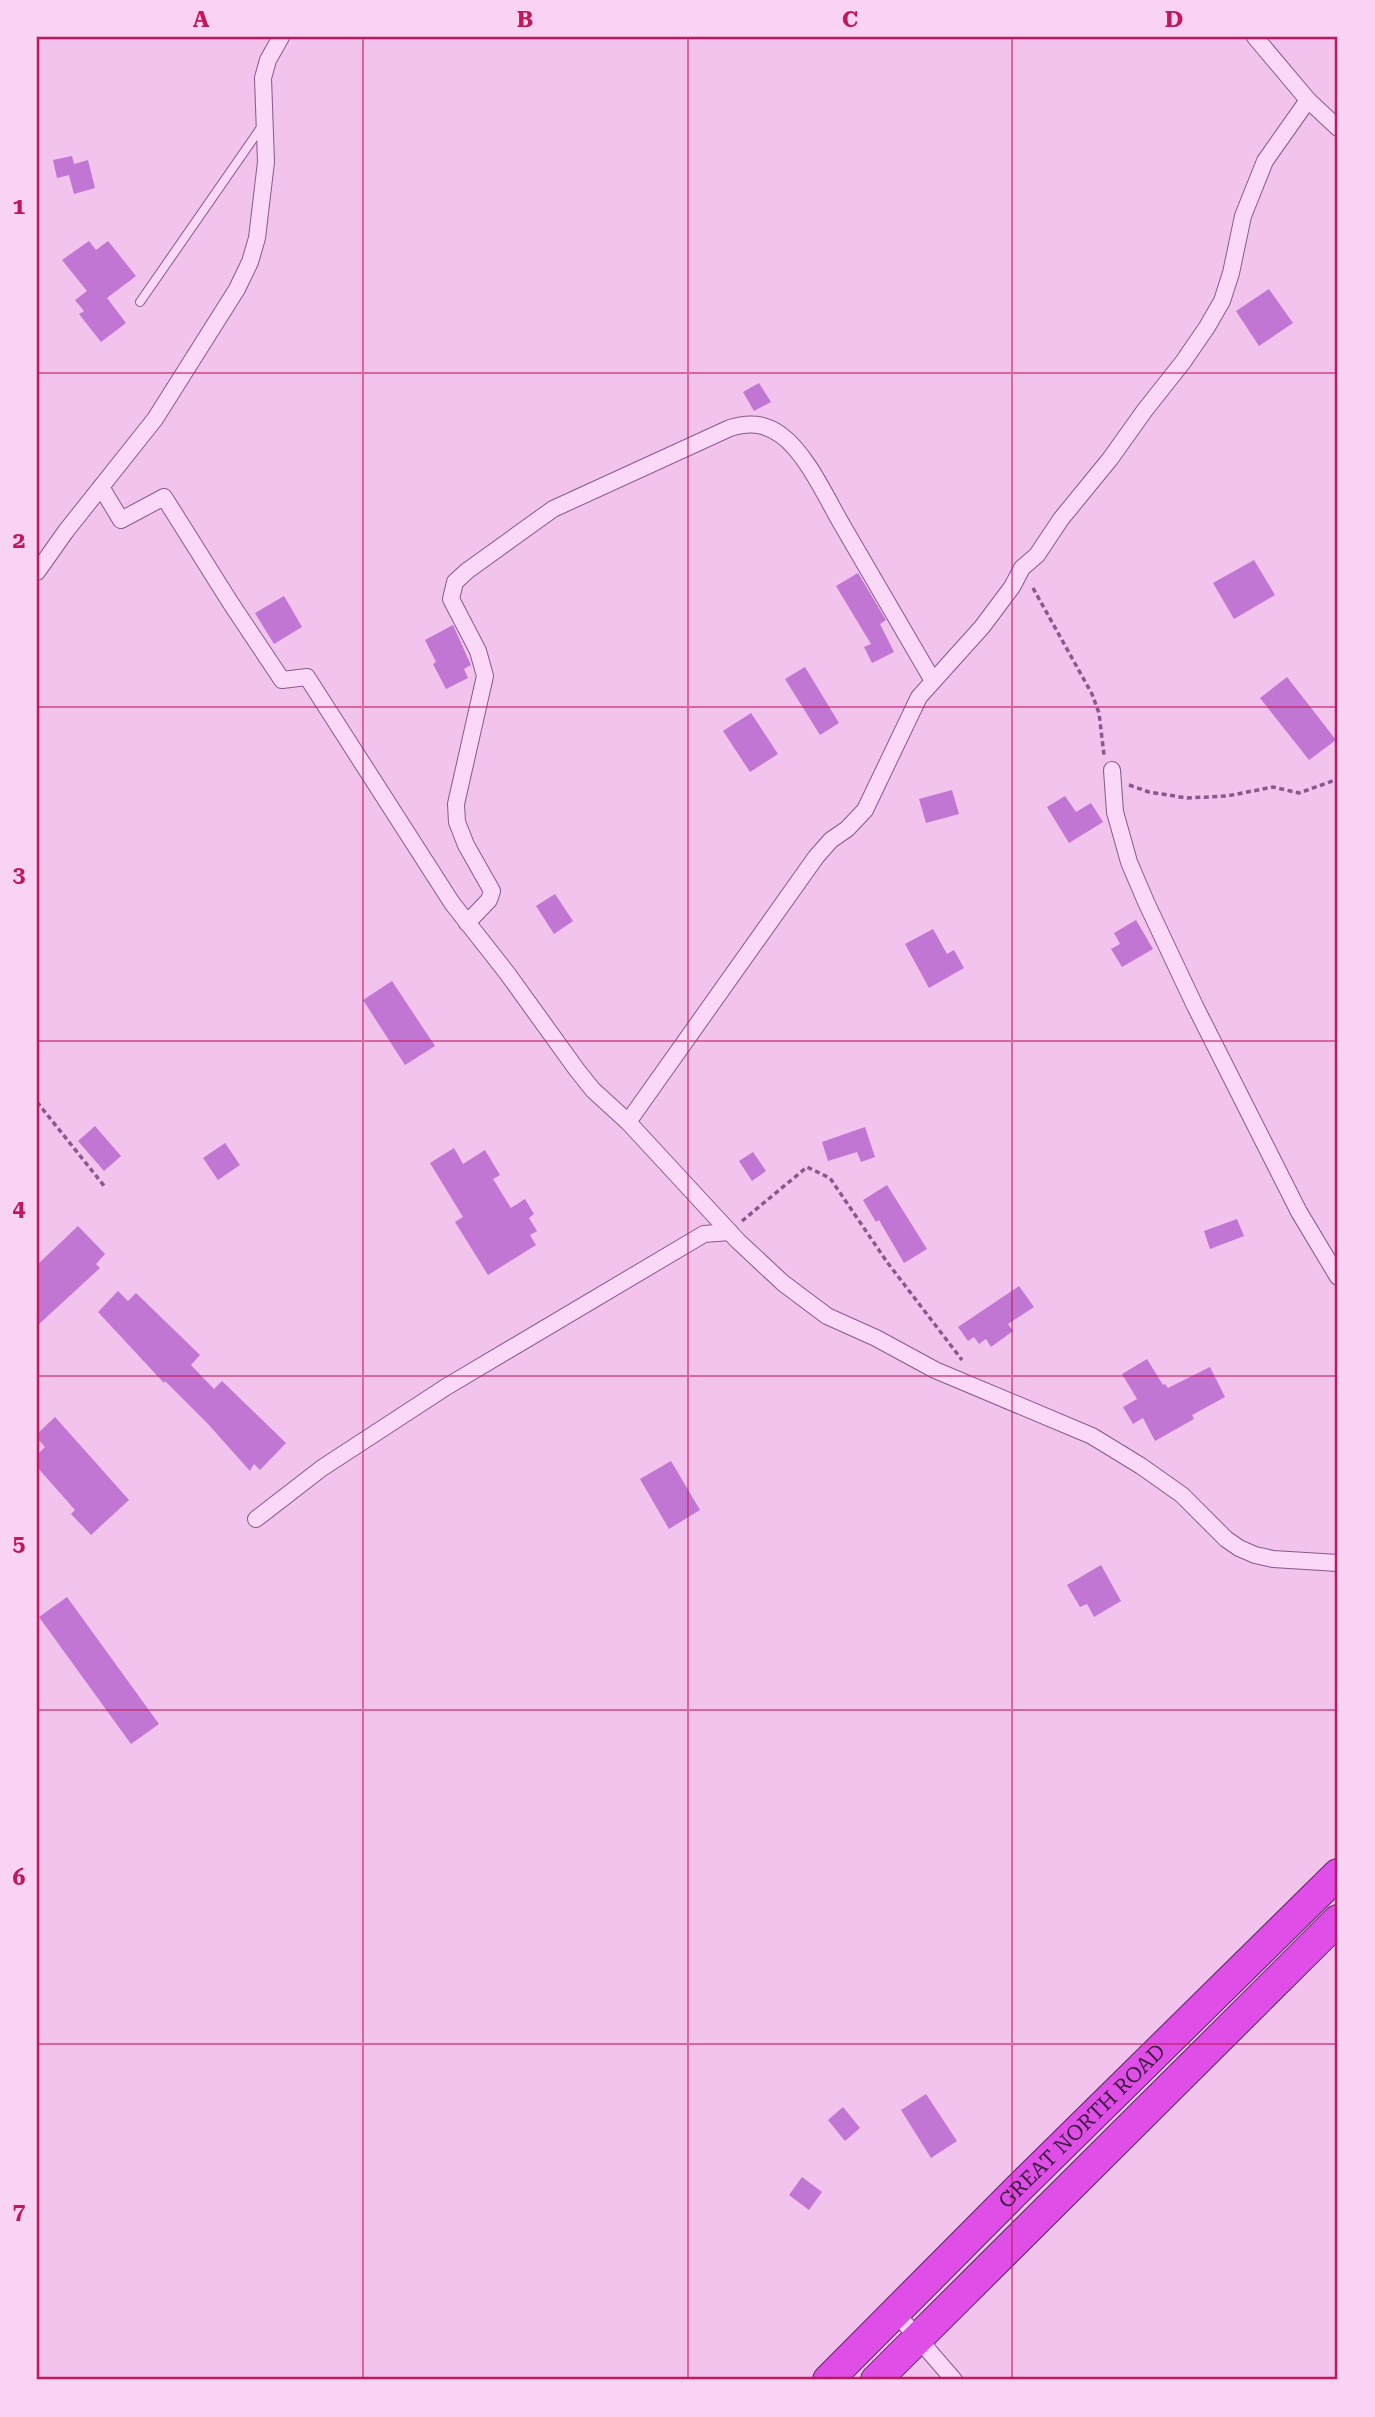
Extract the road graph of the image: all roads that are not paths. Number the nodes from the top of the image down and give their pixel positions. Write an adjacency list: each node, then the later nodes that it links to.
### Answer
1 (281, 37): 4 (street)
2 (1255, 37): 3 (street)
3 (1308, 100): 5 (street); 9 (street)
4 (265, 120): 6 (lane); 7 (street)
5 (1338, 128)
6 (140, 302)
7 (101, 487): 8 (street); 11 (street)
8 (37, 572)
9 (933, 681): 11 (street); 12 (street)
10 (1112, 770): 14 (street)
11 (467, 923): 12 (street)
12 (628, 1122): 13 (street)
13 (730, 1232): 15 (street); 16 (street)
14 (1338, 1277)
15 (256, 1519)
16 (1338, 1563)
17 (1338, 1874): 19 (highway, GREAT NORTH ROAD)
18 (1338, 1920): 20 (highway, GREAT NORTH ROAD)
19 (896, 2313): 20 (street); 21 (highway, GREAT NORTH ROAD)
20 (917, 2339): 22 (highway, GREAT NORTH ROAD); 23 (street)
21 (828, 2380)
22 (876, 2380)
23 (954, 2380)

